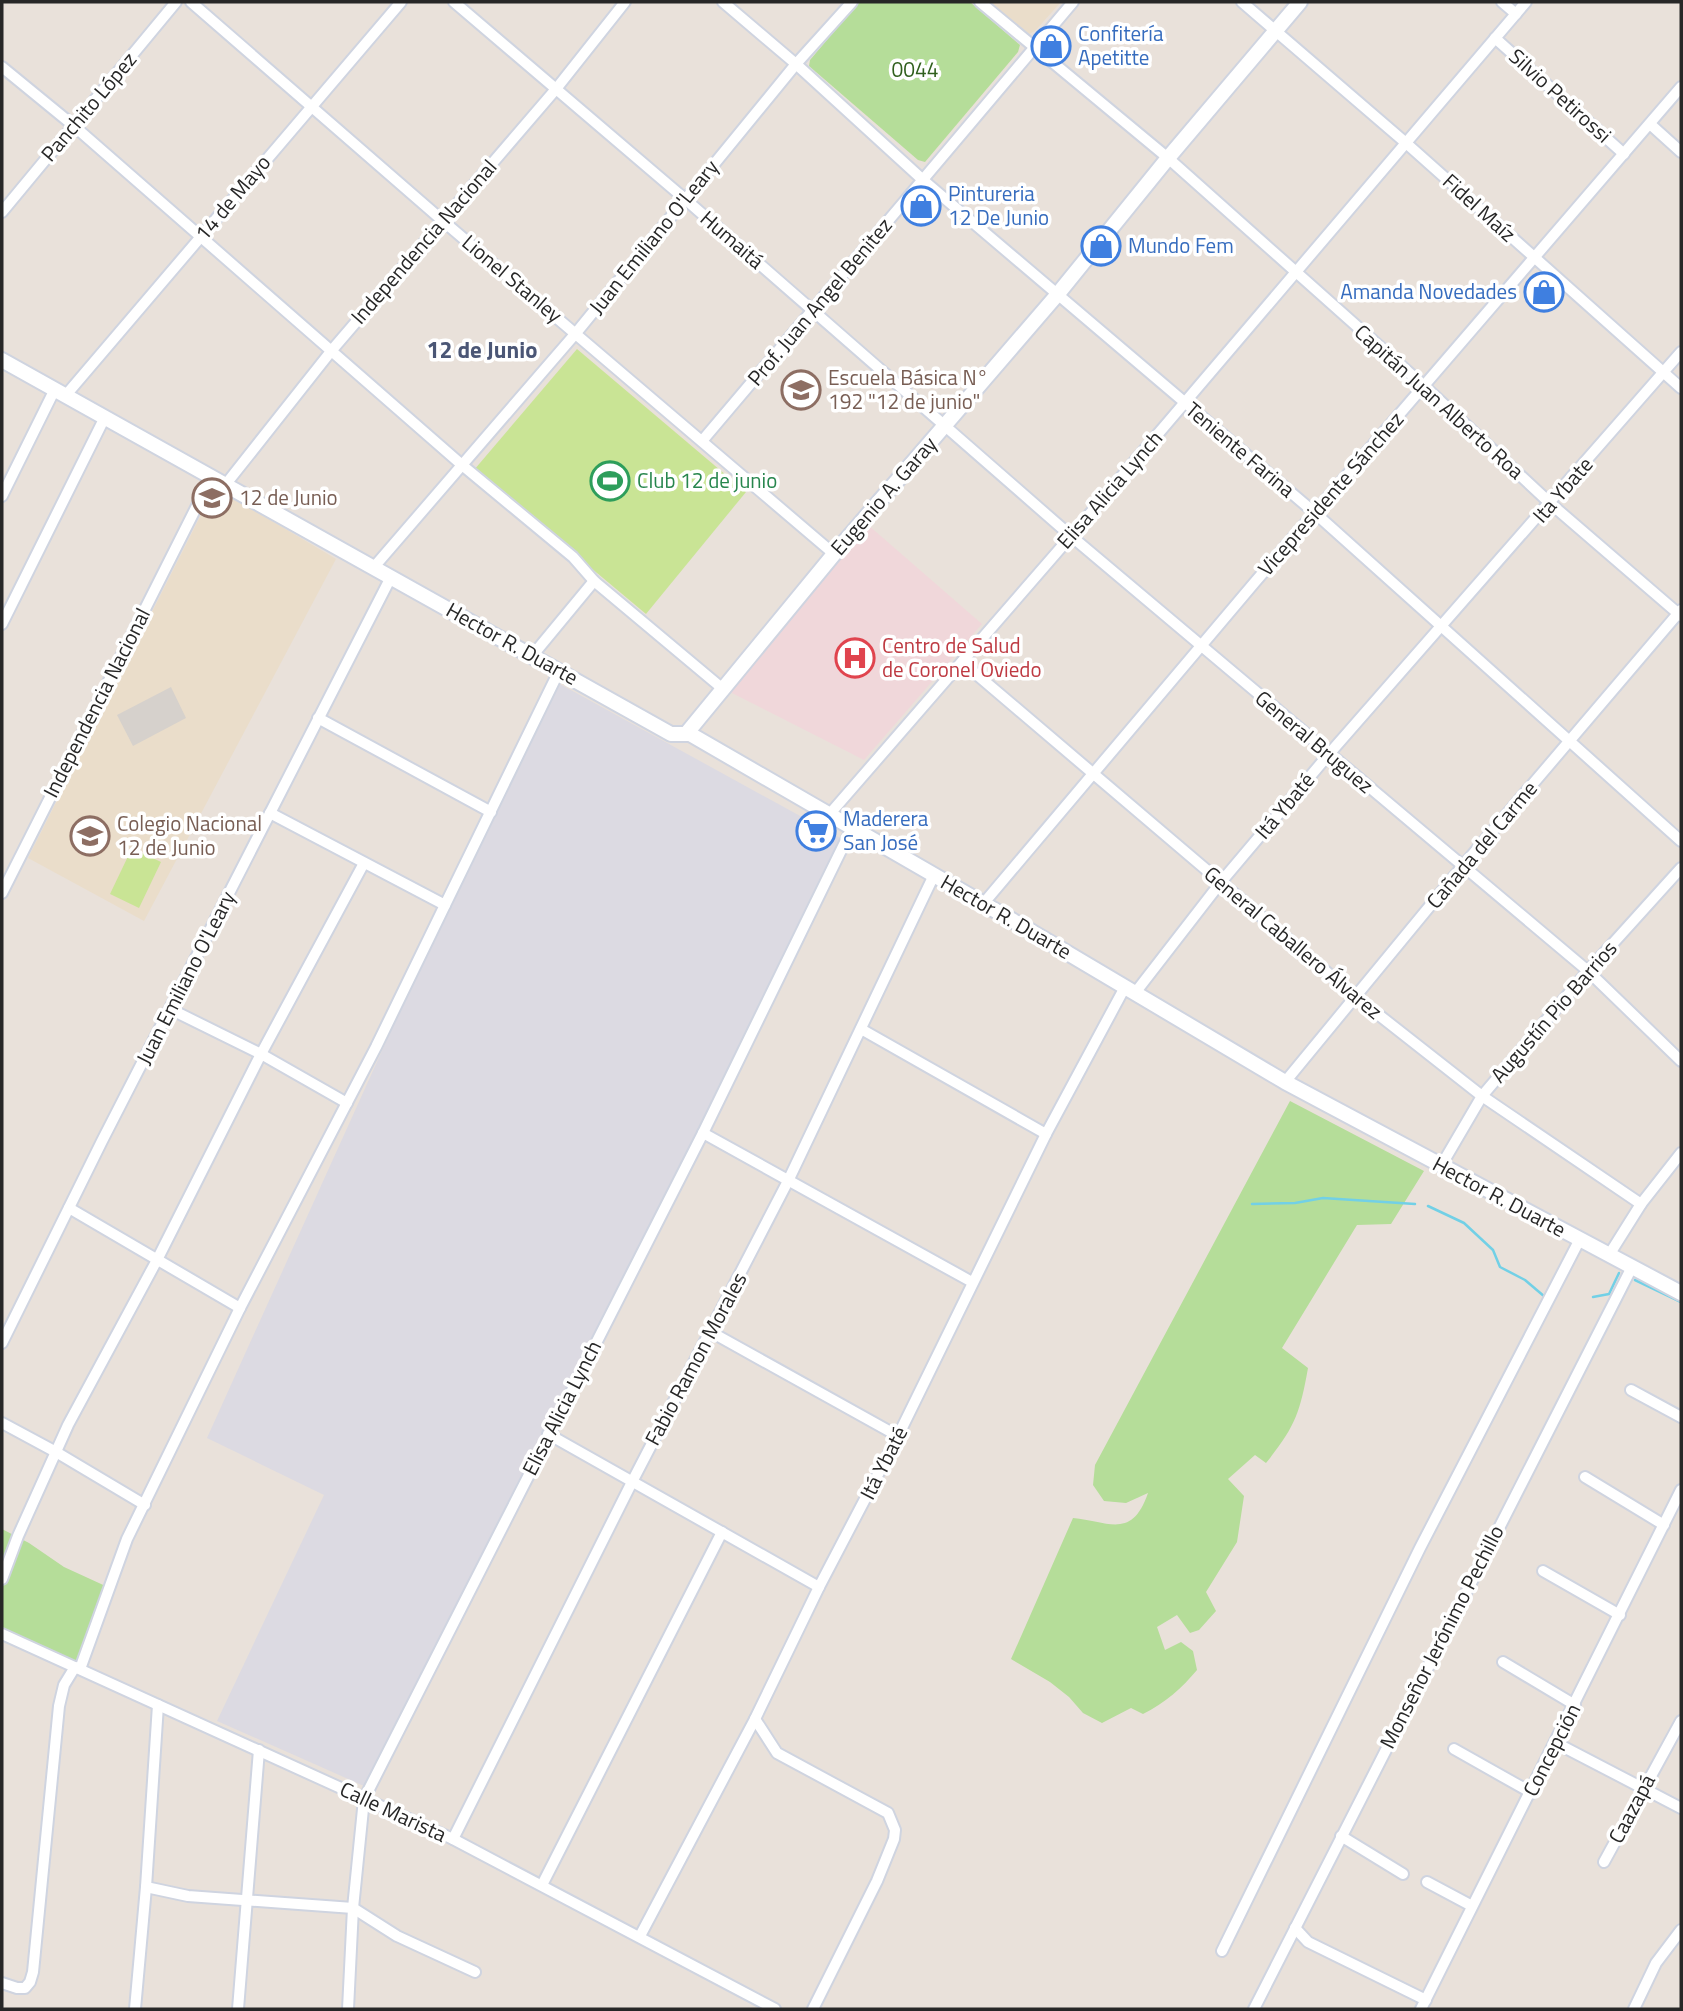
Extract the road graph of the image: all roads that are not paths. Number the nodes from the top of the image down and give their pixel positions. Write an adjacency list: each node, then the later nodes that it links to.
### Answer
1 (176, 2): 24 (street, Panchito López)
2 (191, 2): 22 (street, Lionel Stanley)
3 (401, 2): 22 (street, 14 de Mayo)
4 (454, 2): 21 (street, Humaitá)
5 (625, 2): 21 (street, Independencia Nacional)
6 (723, 2): 18 (street, Teniente Farina)
7 (852, 2): 18 (street, Juan Emiliano O'Leary)
8 (980, 2): 17 (street, Capitán Juan Alberto Roa)
9 (1073, 2): 17 (street, Prof. Juan Angel Benitez)
10 (1241, 2): 15 (street, Fidel Maíz)
11 (1300, 2): 15 (street, Eugenio A. Garay)
12 (1502, 2): 14 (street, Silvio Petirossi)
13 (1526, 2): 14 (street, Elisa Alicia Lynch)
14 (1516, 14): 16 (street, Elisa Alicia Lynch)
15 (1276, 31): 25 (street, Fidel Maíz); 28 (street, Eugenio A. Garay)
16 (1495, 38): 25 (street, Elisa Alicia Lynch); 27 (street, Silvio Petirossi)
17 (1034, 48): 28 (street, Capitán Juan Alberto Roa); 29 (street, Prof. Juan Angel Benitez)
18 (796, 64): 29 (street, Teniente Farina); 30 (street, Juan Emiliano O'Leary)
19 (2, 67): 24 (street)
20 (1681, 87): 23 (street, Vicepresidente Sánchez)
21 (556, 89): 30 (street, Humaitá); 32 (street, Independencia Nacional)
22 (311, 106): 32 (street, Lionel Stanley); 33 (street, 14 de Mayo)
23 (1650, 124): 26 (street); 27 (street, Vicepresidente Sánchez)
24 (74, 126): 31 (street, Panchito López); 33 (street)
25 (1406, 143): 34 (street, Fidel Maíz); 35 (street, Elisa Alicia Lynch)
26 (1681, 152)
27 (1624, 153): 34 (street, Vicepresidente Sánchez)
28 (1168, 158): 35 (street, Capitán Juan Alberto Roa); 36 (street, Eugenio A. Garay)
29 (923, 180): 36 (street, Teniente Farina); 37 (street, Prof. Juan Angel Benitez)
30 (685, 199): 37 (street, Humaitá); 38 (street, Juan Emiliano O'Leary)
31 (2, 212)
32 (443, 221): 38 (street, Lionel Stanley); 39 (street, Independencia Nacional)
33 (201, 236): 39 (street); 45 (street, 14 de Mayo)
34 (1535, 258): 42 (street, Fidel Maíz); 43 (street, Vicepresidente Sánchez)
35 (1295, 273): 43 (street, Capitán Juan Alberto Roa); 46 (street, Elisa Alicia Lynch)
36 (1057, 295): 46 (street, Teniente Farina); 48 (street, Eugenio A. Garay)
37 (812, 311): 48 (street, Humaitá); 49 (street, Prof. Juan Angel Benitez)
38 (576, 332): 49 (street, Lionel Stanley); 50 (street, Juan Emiliano O'Leary)
39 (332, 350): 50 (street); 52 (street, Independencia Nacional)
40 (1681, 352): 42 (street, Ita Ybate)
41 (2, 359): 45 (street, Hector R. Duarte)
42 (1664, 373): 44 (street, Fidel Maíz); 54 (street, Ita Ybate)
43 (1424, 386): 54 (street, Capitán Juan Alberto Roa); 55 (street, Vicepresidente Sánchez)
44 (1681, 388)
45 (60, 392): 47 (street, Hector R. Duarte); 53 (street, 14 de Mayo)
46 (1184, 403): 55 (street, Teniente Farina); 56 (street, Elisa Alicia Lynch)
47 (106, 417): 51 (street, Hector R. Duarte); 62 (street)
48 (944, 426): 56 (street, General Bruguez); 57 (street, Eugenio A. Garay)
49 (702, 441): 57 (street, Lionel Stanley)
50 (462, 465): 58 (street, Juan Emiliano O'Leary); 60 (street)
51 (212, 476): 52 (street, Hector R. Duarte); 84 (street, Independencia Nacional)
52 (226, 484): 58 (street, Hector R. Duarte)
53 (2, 496)
54 (1551, 504): 61 (street, Capitán Juan Alberto Roa); 63 (street, Ita Ybate)
55 (1315, 513): 63 (street, Teniente Farina); 64 (street, Vicepresidente Sánchez)
56 (1071, 536): 64 (street, General Bruguez); 66 (street, Elisa Alicia Lynch)
57 (834, 554): 68 (street, Eugenio A. Garay)
58 (374, 567): 59 (street, Hector R. Duarte)
59 (391, 577): 65 (street, Hector R. Duarte); 69 (street, Juan Emiliano O'Leary)
60 (594, 581): 65 (street); 68 (street)
61 (1680, 613): 71 (street, Cañada del Carme)
62 (2, 624)
63 (1443, 626): 71 (street, Teniente Farina); 72 (street, Itá Ybaté)
64 (1201, 646): 72 (street, General Bruguez); 73 (street, Vicepresidente Sánchez)
65 (532, 656): 67 (street, Hector R. Duarte)
66 (962, 662): 73 (street, General Caballero Álvarez); 76 (street, Elisa Alicia Lynch)
67 (559, 671): 70 (street, Hector R. Duarte); 74 (street)
68 (723, 689): 70 (street, Eugenio A. Garay)
69 (318, 718): 74 (street); 75 (street, Juan Emiliano O'Leary)
70 (686, 734): 76 (street, Hector R. Duarte)
71 (1571, 740): 78 (street, Teniente Farina); 80 (street, Cañada del Carme)
72 (1329, 754): 80 (street, General Bruguez); 83 (street, Itá Ybaté)
73 (1093, 774): 83 (street, General Caballero Álvarez); 85 (street, Vicepresidente Sánchez)
74 (491, 812): 86 (street)
75 (270, 813): 79 (street); 90 (street, Juan Emiliano O'Leary)
76 (828, 816): 77 (street, Hector R. Duarte)
77 (852, 828): 82 (street, Hector R. Duarte); 97 (street, Elisa Alicia Lynch)
78 (1681, 841)
79 (364, 863): 86 (street); 92 (street)
80 (1462, 867): 87 (street, General Bruguez); 89 (street, Cañada del Carme)
81 (1681, 868): 87 (street, Augustín Pio Barrios)
82 (934, 875): 85 (street, Hector R. Duarte); 91 (street, Fabio Ramon Morales)
83 (1221, 882): 88 (street, Itá Ybaté); 89 (street, General Caballero Álvarez)
84 (2, 893)
85 (983, 904): 88 (street, Hector R. Duarte)
86 (445, 905): 96 (street)
87 (1588, 971): 93 (street, General Bruguez); 95 (street, Augustín Pio Barrios)
88 (1130, 990): 94 (street, Hector R. Duarte); 98 (street, Itá Ybaté)
89 (1356, 997): 94 (street, Cañada del Carme); 95 (street, General Caballero Álvarez)
90 (170, 1009): 92 (street); 103 (street, Juan Emiliano O'Leary)
91 (861, 1029): 98 (street); 101 (street, Fabio Ramon Morales)
92 (261, 1054): 96 (street); 106 (street)
93 (1681, 1061)
94 (1285, 1082): 100 (street, Hector R. Duarte)
95 (1482, 1096): 100 (street, Augustín Pio Barrios); 102 (street, General Caballero Álvarez)
96 (346, 1104): 110 (street)
97 (703, 1133): 101 (street); 116 (street, Elisa Alicia Lynch)
98 (1046, 1135): 108 (street, Itá Ybaté)
99 (1681, 1153): 102 (street)
100 (1441, 1166): 104 (street, Hector R. Duarte)
101 (788, 1181): 108 (street); 111 (street, Fabio Ramon Morales)
102 (1641, 1204): 105 (street)
103 (69, 1208): 106 (street); 112 (street, Juan Emiliano O'Leary)
104 (1580, 1239): 105 (street, Hector R. Duarte); 156 (street)
105 (1609, 1255): 107 (street, Hector R. Duarte)
106 (157, 1259): 110 (street); 118 (street)
107 (1632, 1267): 109 (street, Hector R. Duarte); 143 (street, Monseñor Jerónimo Pechillo)
108 (972, 1282): 117 (street, Itá Ybaté)
109 (1681, 1293)
110 (240, 1308): 122 (street)
111 (711, 1332): 117 (street); 120 (street, Fabio Ramon Morales)
112 (2, 1343)
113 (1631, 1390): 114 (street)
114 (1681, 1417)
115 (2, 1423): 118 (street)
116 (548, 1434): 120 (street); 141 (street, Elisa Alicia Lynch)
117 (898, 1436): 127 (street, Itá Ybaté)
118 (56, 1452): 122 (street); 126 (street)
119 (1584, 1478): 123 (street)
120 (632, 1482): 124 (street); 144 (street, Fabio Ramon Morales)
121 (1681, 1490): 123 (street, Concepción)
122 (145, 1505): 131 (street)
123 (1664, 1525): 128 (street, Concepción)
124 (722, 1532): 127 (street); 148 (street)
125 (1543, 1571): 128 (street)
126 (2, 1579)
127 (819, 1587): 134 (street, Itá Ybaté)
128 (1620, 1615): 132 (street, Concepción)
129 (2, 1634): 131 (street, Calle Marista)
130 (1503, 1662): 132 (street)
131 (77, 1668): 133 (street, Calle Marista); 158 (street)
132 (1575, 1704): 136 (street, Concepción)
133 (158, 1705): 138 (street, Calle Marista); 149 (street)
134 (755, 1718): 155 (street, Itá Ybaté); 165 (street)
135 (1681, 1721): 139 (street, Caazapá)
136 (1556, 1743): 139 (street); 140 (street, Concepción)
137 (1454, 1749): 140 (street)
138 (259, 1750): 141 (street, Calle Marista); 150 (street)
139 (1643, 1787): 142 (street); 145 (street, Caazapá)
140 (1532, 1793): 151 (street, Concepción)
141 (364, 1799): 144 (street, Calle Marista); 152 (street, Elisa Alicia Lynch)
142 (1681, 1808)
143 (1341, 1836): 146 (street); 153 (street, Monseñor Jerónimo Pechillo)
144 (453, 1839): 148 (street, Calle Marista)
145 (1604, 1862)
146 (1404, 1874)
147 (1427, 1882): 151 (street)
148 (542, 1885): 155 (street, Calle Marista)
149 (146, 1887): 150 (street); 161 (street)
150 (247, 1899): 152 (street); 162 (street)
151 (1472, 1906): 159 (street, Concepción)
152 (353, 1908): 157 (street); 163 (street, Elisa Alicia Lynch)
153 (1295, 1928): 159 (street); 160 (street, Monseñor Jerónimo Pechillo)
154 (1681, 1930): 166 (street)
155 (640, 1936): 164 (street, Calle Marista)
156 (1222, 1951)
157 (475, 1972)
158 (2, 1983)
159 (1424, 2004)
160 (1256, 2008)
161 (135, 2009)
162 (237, 2009)
163 (348, 2009)
164 (775, 2009)
165 (813, 2009)
166 (1634, 2009)

